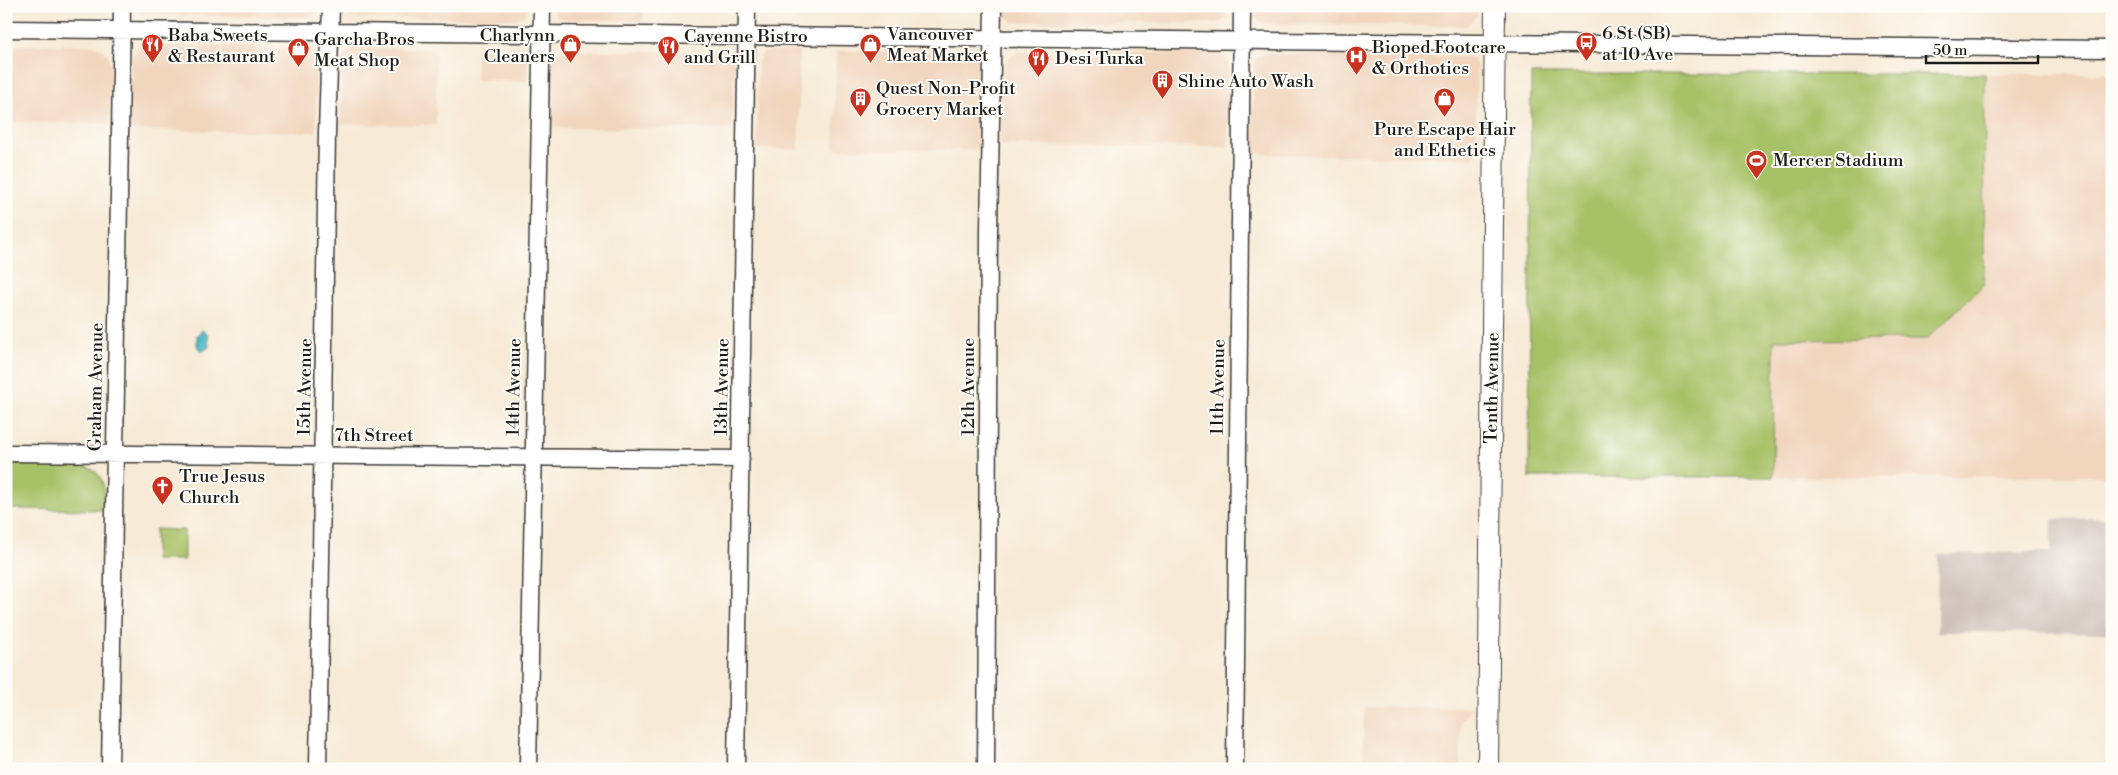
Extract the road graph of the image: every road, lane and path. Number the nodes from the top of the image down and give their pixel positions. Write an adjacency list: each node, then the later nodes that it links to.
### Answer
1 (122, 6): 9 (street, Graham Avenue)
2 (331, 6): 10 (street, 15th Avenue)
3 (542, 6): 11 (street, 14th Avenue)
4 (747, 6): 12 (street, 13th Avenue)
5 (993, 6): 13 (street, 12th Avenue)
6 (1242, 6): 14 (street, 11th Avenue)
7 (1495, 6): 15 (main road, Tenth Avenue)
8 (6, 29): 9 (street)
9 (121, 31): 10 (street); 18 (street, Graham Avenue)
10 (330, 33): 11 (street); 19 (street, 15th Avenue)
11 (541, 34): 12 (street); 20 (street, 14th Avenue)
12 (746, 36): 13 (street); 21 (street, 13th Avenue)
13 (992, 38): 14 (street); 26 (street, 12th Avenue)
14 (1242, 40): 15 (street); 27 (street, 11th Avenue)
15 (1495, 44): 16 (street); 28 (main road, Tenth Avenue)
16 (2112, 49)
17 (6, 453): 18 (street, 7th Street)
18 (114, 454): 19 (street, 7th Street); 22 (street, Graham Avenue)
19 (324, 455): 20 (street, 7th Street); 23 (street, 15th Avenue)
20 (533, 456): 21 (street, 7th Street); 24 (street, 14th Avenue)
21 (740, 459): 25 (street, 13th Avenue)
22 (110, 769)
23 (318, 769)
24 (528, 769)
25 (736, 769)
26 (986, 769)
27 (1235, 769)
28 (1488, 769)

